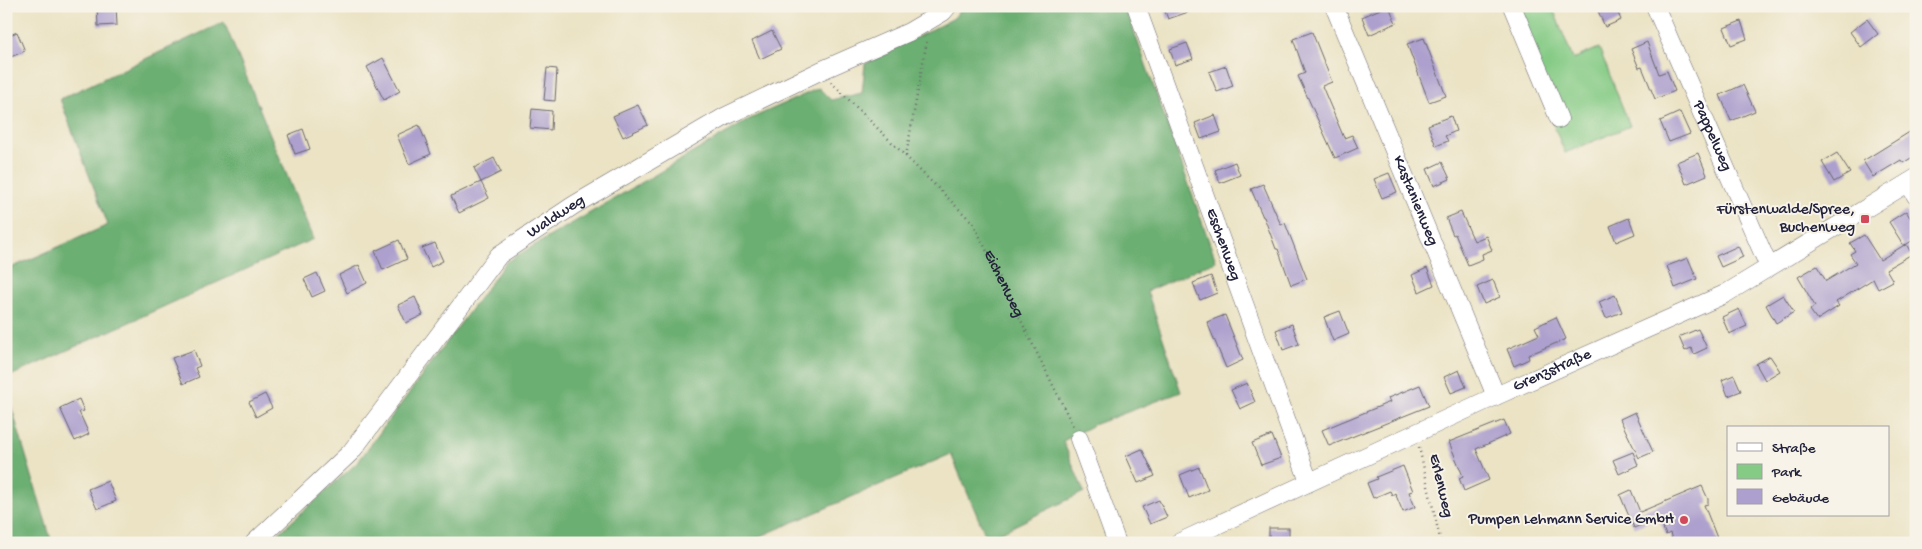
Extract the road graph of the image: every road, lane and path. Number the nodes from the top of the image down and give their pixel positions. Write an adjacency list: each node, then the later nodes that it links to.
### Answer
1 (948, 6): 6 (street, Waldweg)
2 (1136, 6): 15 (street, Eschenweg)
3 (1334, 6): 12 (street, Kastanienweg)
4 (1512, 6): 8 (street)
5 (1655, 6): 11 (street, Pappelweg)
6 (931, 19): 7 (street, Waldweg); 9 (path)
7 (820, 72): 9 (path, Eichenweg); 16 (street, Waldweg)
8 (1558, 119)
9 (906, 156): 14 (path, Eichenweg)
10 (1913, 186): 11 (street, Grenzstraße)
11 (1769, 268): 12 (street, Grenzstraße)
12 (1496, 396): 13 (street, Grenzstraße)
13 (1416, 434): 15 (street, Grenzstraße); 19 (path, Erlenweg)
14 (1079, 439): 17 (street)
15 (1309, 482): 18 (street, Grenzstraße)
16 (254, 543)
17 (1117, 543)
18 (1178, 543)
19 (1441, 543)

